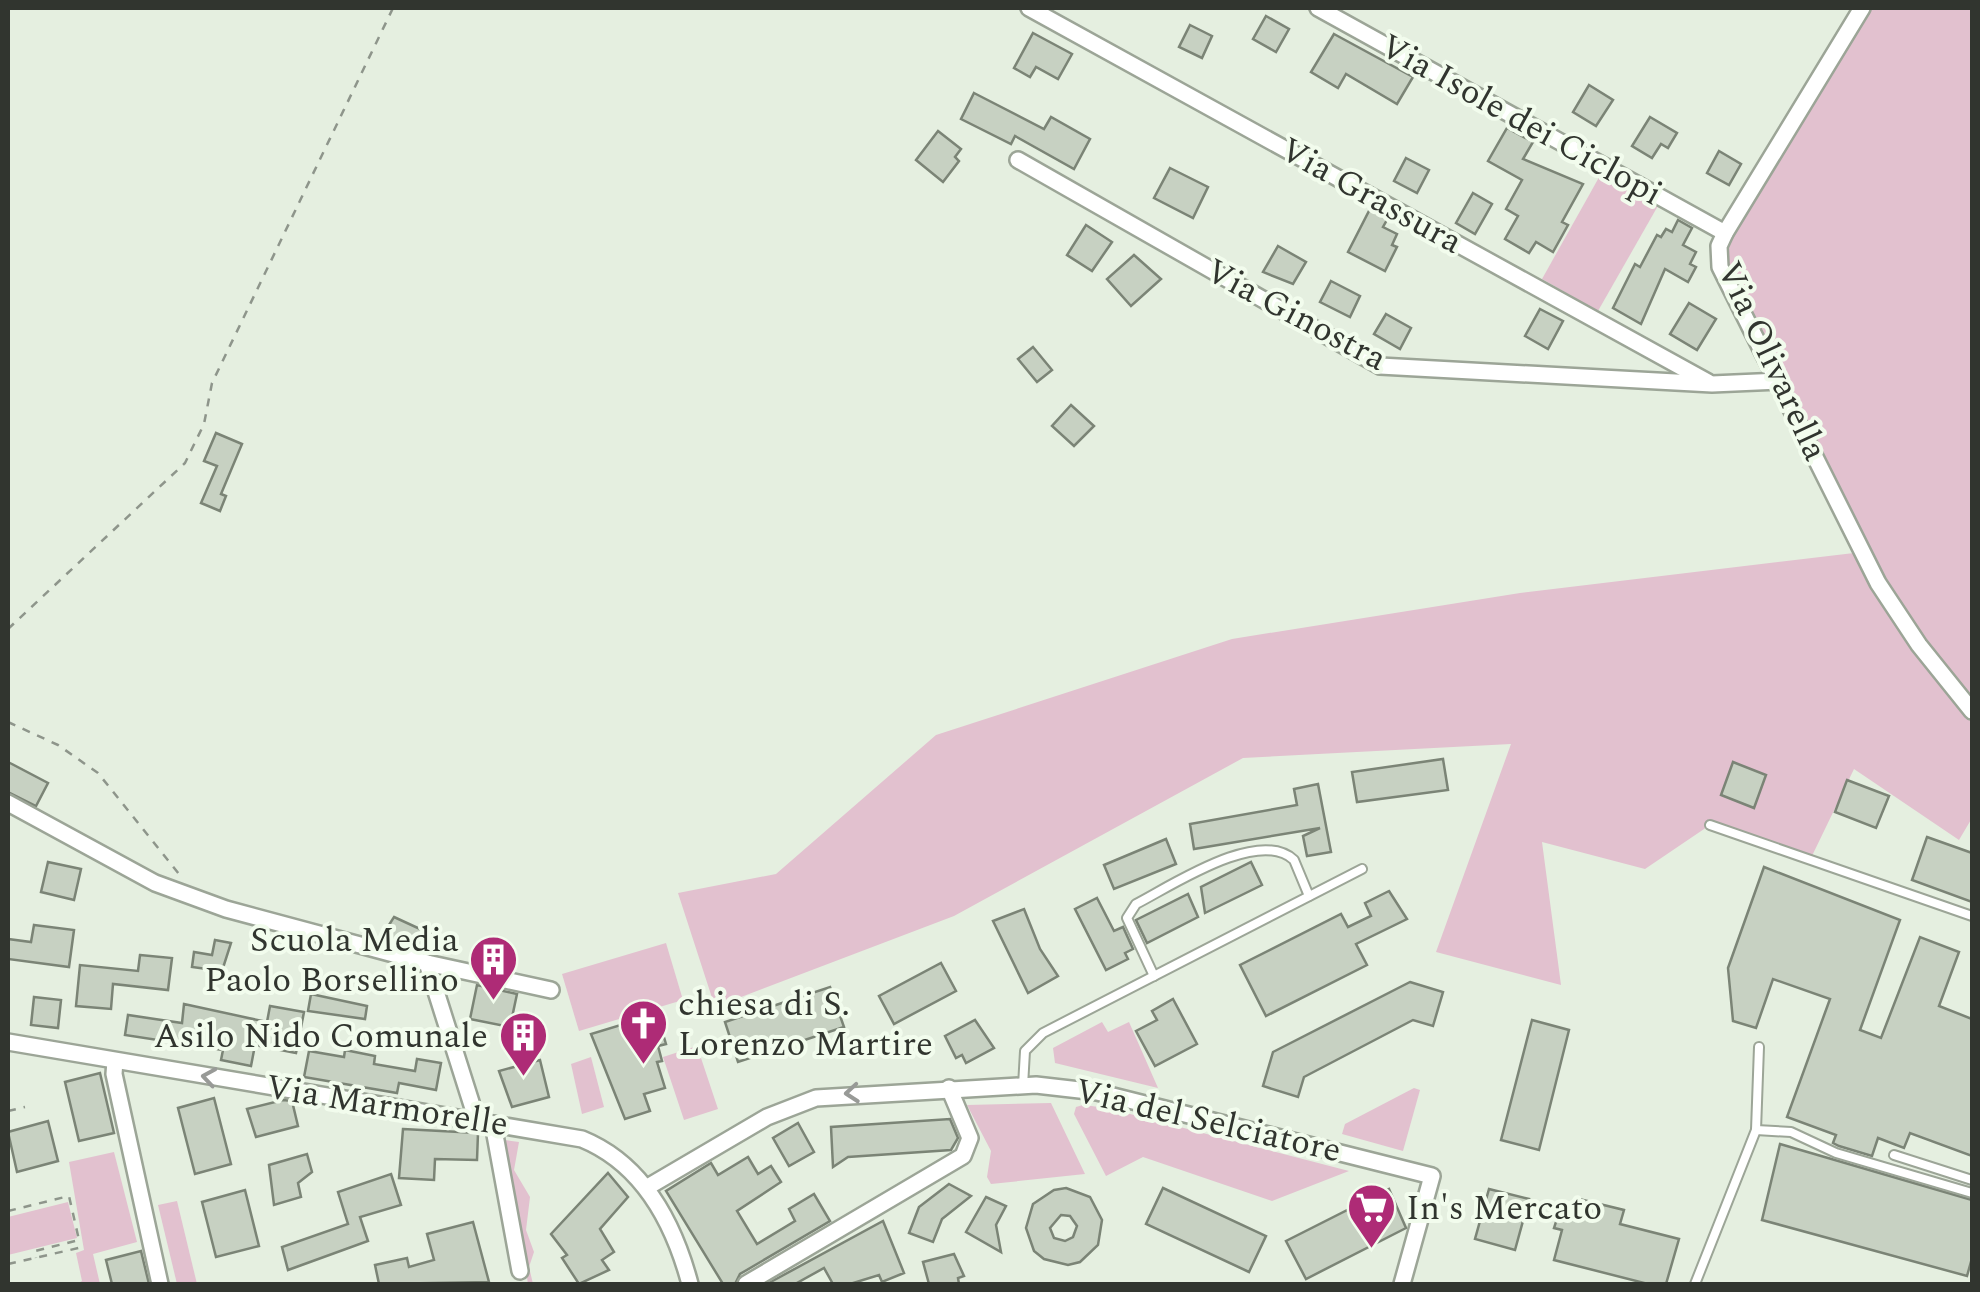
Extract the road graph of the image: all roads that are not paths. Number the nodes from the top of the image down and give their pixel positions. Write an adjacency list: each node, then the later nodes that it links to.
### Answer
1 (1029, 8): 7 (street, Via Grassura)
2 (1318, 8): 5 (street, Via Isole dei Ciclopi)
3 (1862, 8): 5 (street, Via Olivarella)
4 (1018, 160): 7 (street, Via Ginostra)
5 (1724, 233): 6 (street, Via Olivarella)
6 (1780, 381): 7 (street, Via Ginostra); 8 (street, Via Olivarella)
7 (1712, 384)
8 (1972, 711)
9 (8, 803): 14 (street)
10 (1710, 825): 13 (lane)
11 (1362, 868): 12 (lane)
12 (1309, 896): 15 (lane); 15 (lane)
13 (1972, 916)
14 (427, 963): 16 (street); 22 (street)
15 (1154, 976): 20 (lane)
16 (550, 990)
17 (8, 1042): 19 (street, Via Marmorelle)
18 (1760, 1046): 23 (lane)
19 (115, 1061): 22 (street, Via Marmorelle, one-way to 19); 29 (street)
20 (1022, 1086): 21 (street, Via del Selciatore); 32 (street, Via del Selciatore)
21 (950, 1088): 26 (street, Via del Selciatore, one-way to 26); 31 (street)
22 (485, 1123): 26 (street, Via Marmorelle); 28 (street)
23 (1756, 1130): 27 (lane); 33 (lane)
24 (1894, 1155): 25 (lane)
25 (1972, 1180)
26 (646, 1188): 30 (street, Via Marmorelle)
27 (1972, 1193)
28 (520, 1271)
29 (160, 1284)
30 (690, 1284)
31 (746, 1284)
32 (1402, 1284)
33 (1696, 1284)

